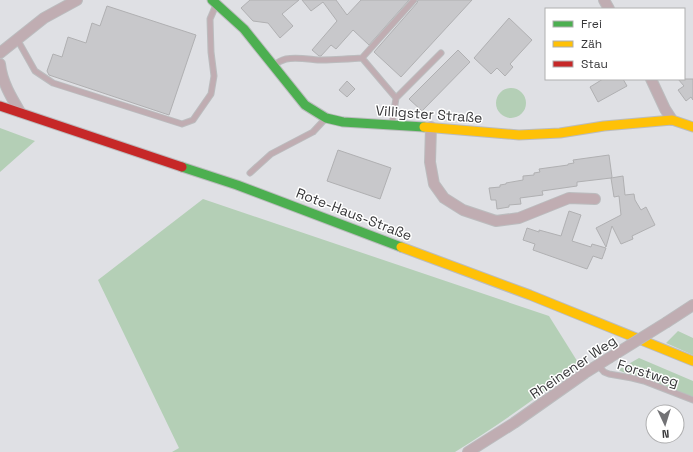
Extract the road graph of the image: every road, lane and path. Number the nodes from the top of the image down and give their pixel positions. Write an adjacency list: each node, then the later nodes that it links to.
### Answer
1 (77, 0): 4 (street)
2 (414, 0): 7 (lane)
3 (214, 2): 4 (lane); 9 (main road, Villigster Straße)
4 (17, 39): 5 (street)
5 (0, 53)
6 (441, 53): 11 (lane)
7 (362, 58): 9 (lane); 11 (lane)
8 (0, 64): 13 (street)
9 (274, 66): 14 (main road, Villigster Straße)
10 (651, 80): 15 (street)
11 (396, 98): 16 (lane)
12 (0, 106): 13 (main road, Rote-Haus-Straße)
13 (20, 112): 22 (main road, Rote-Haus-Straße)
14 (326, 118): 16 (main road, Villigster Straße); 19 (lane)
15 (672, 120): 17 (main road, Villigster Straße); 18 (main road, Villigster Straße)
16 (392, 125): 17 (main road, Villigster Straße)
17 (431, 127): 20 (street)
18 (693, 127)
19 (250, 173)
20 (596, 199)
21 (693, 305): 23 (street, Rheinener Weg, bridge)
22 (693, 361)
23 (598, 365): 24 (lane, Forstweg); 25 (street, Rheinener Weg)
24 (693, 400)
25 (468, 452)

